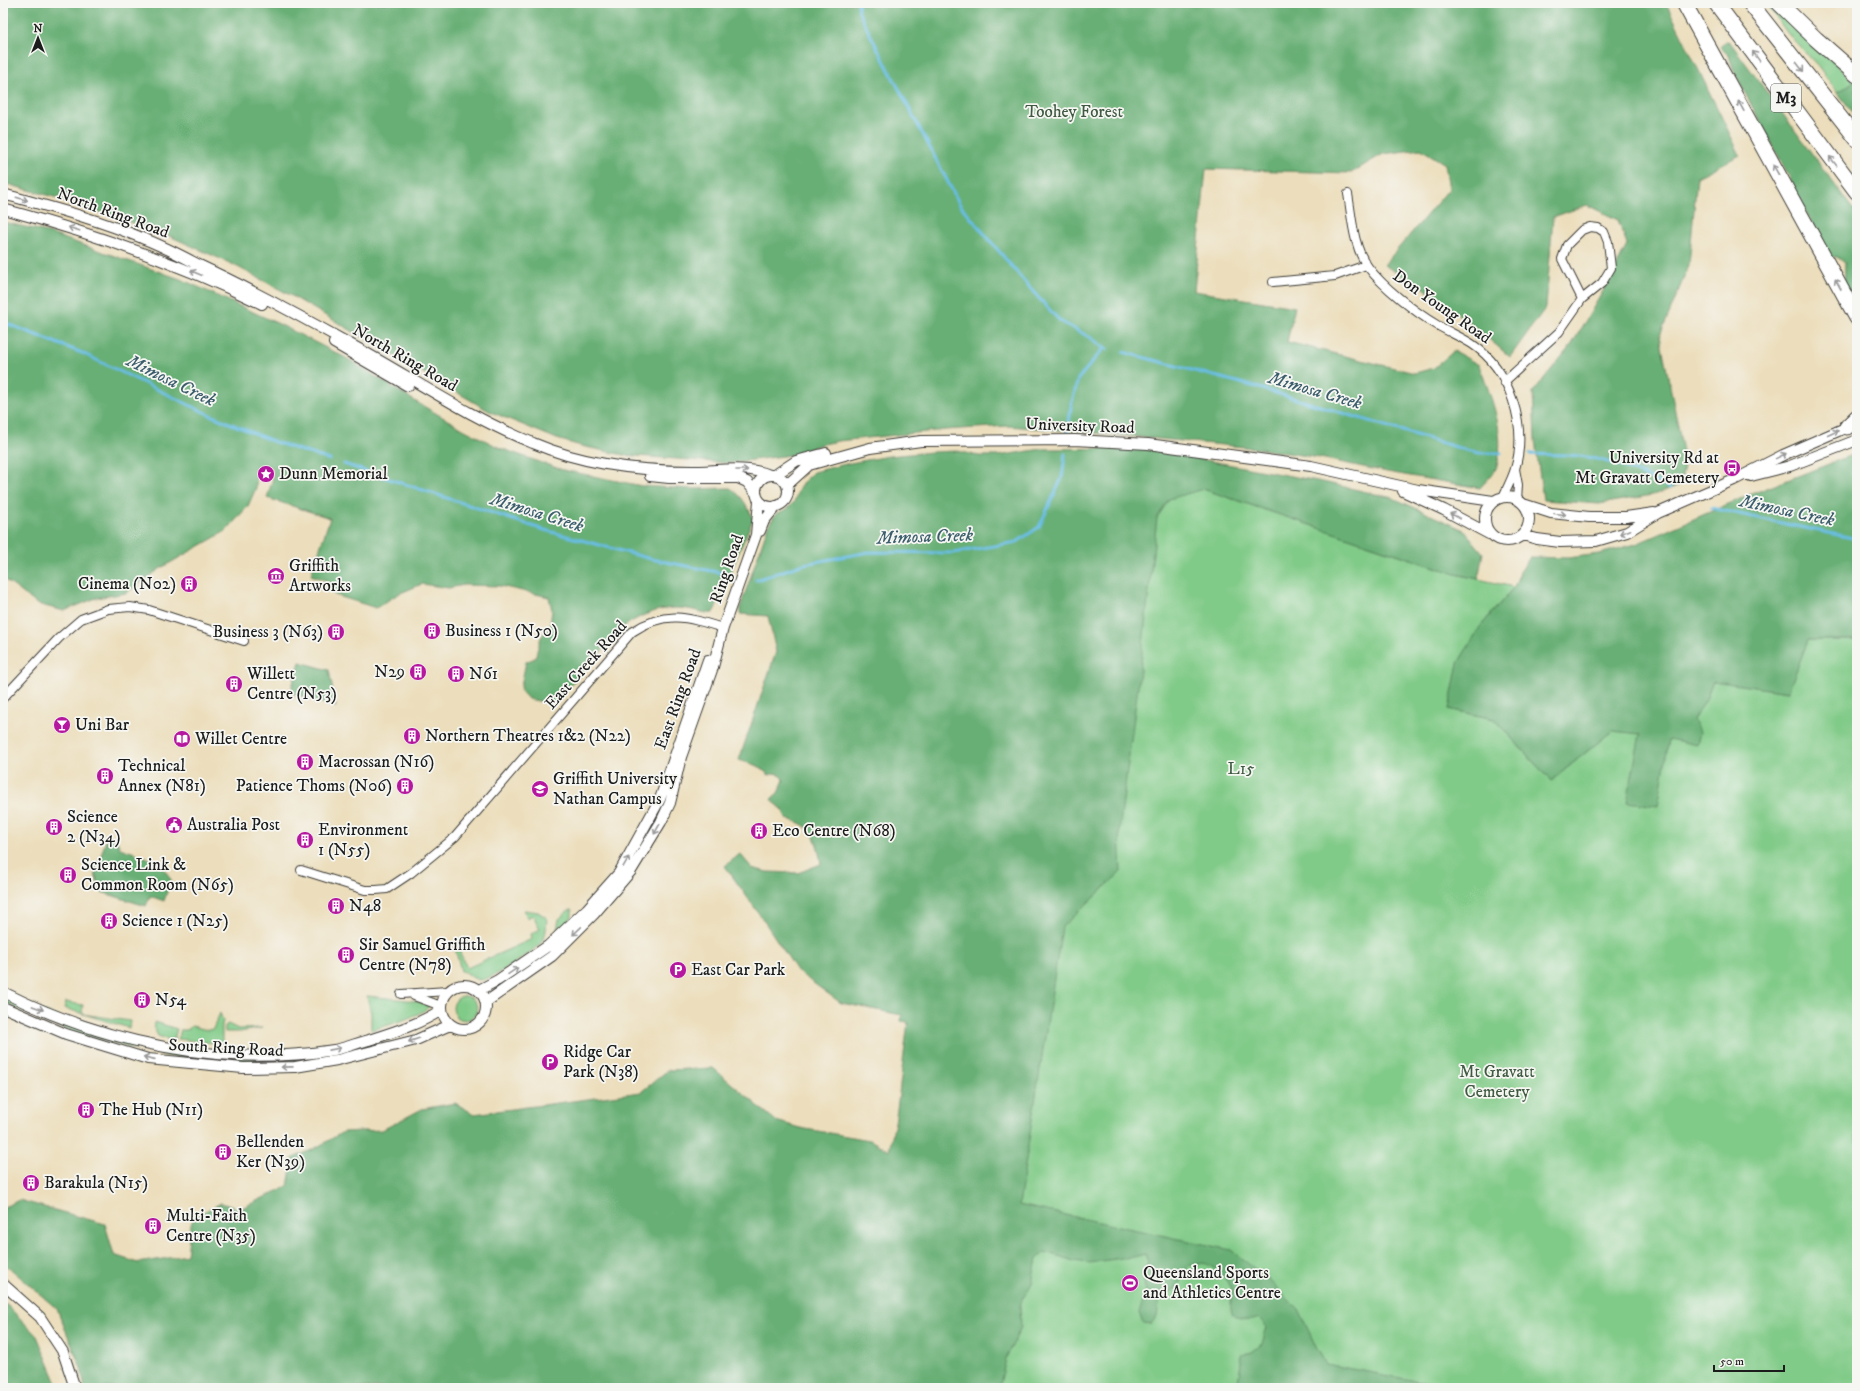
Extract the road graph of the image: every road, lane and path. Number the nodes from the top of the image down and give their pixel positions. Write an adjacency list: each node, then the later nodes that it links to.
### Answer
1 (1684, 3): 16 (highway, one-way to 1)
2 (1716, 3): 7 (highway, M3, one-way to 2)
3 (1750, 3): 6 (highway, M3, one-way to 6)
4 (1779, 3): 5 (highway)
5 (1857, 75)
6 (1857, 139)
7 (1857, 192)
8 (3, 194): 10 (street, North Ring Road, one-way to 10)
9 (1348, 194): 13 (street, Don Young Road)
10 (41, 205): 12 (street); 22 (street, North Ring Road, one-way to 22)
11 (3, 209): 12 (street, North Ring Road)
12 (36, 218): 26 (street, North Ring Road, one-way to 12)
13 (1366, 265): 14 (street); 17 (street, Don Young Road)
14 (1273, 282)
15 (1582, 299): 15 (street); 17 (street)
16 (1857, 318)
17 (1504, 382): 21 (street, Don Young Road)
18 (1854, 422): 23 (street, one-way to 18)
19 (1857, 440): 23 (street)
20 (867, 448): 22 (street); 24 (street, University Road); 25 (street, University Road)
21 (1515, 468): 27 (street, Don Young Road); 28 (street, Don Young Road)
22 (773, 475): 25 (street); 26 (street)
23 (1734, 480): 30 (street)
24 (1381, 482): 27 (street, University Road); 31 (street, University Road, one-way to 24)
25 (787, 485): 29 (street)
26 (758, 497): 29 (street); 33 (street, Ring Road)
27 (1498, 499): 28 (street); 31 (street)
28 (1520, 502): 30 (street, one-way to 30); 32 (street)
29 (776, 506): 33 (street)
30 (1658, 513): 32 (street, one-way to 32)
31 (1489, 534): 32 (street)
32 (1523, 535)
33 (756, 536): 34 (street, Ring Road)
34 (723, 628): 36 (street, Ring Road); 38 (street, East Creek Road); 39 (street, East Ring Road, one-way to 34)
35 (244, 641): 37 (street)
36 (719, 647): 42 (street, East Ring Road, one-way to 42)
37 (3, 698)
38 (301, 870)
39 (479, 990): 40 (street); 42 (street)
40 (448, 991): 44 (street); 44 (street)
41 (3, 992): 44 (street, South Ring Road, one-way to 44)
42 (486, 1002): 45 (street)
43 (3, 1007): 45 (street, South Ring Road, one-way to 43)
44 (441, 1008): 45 (street)
45 (450, 1025)
46 (3, 1284): 47 (street)
47 (75, 1388)

